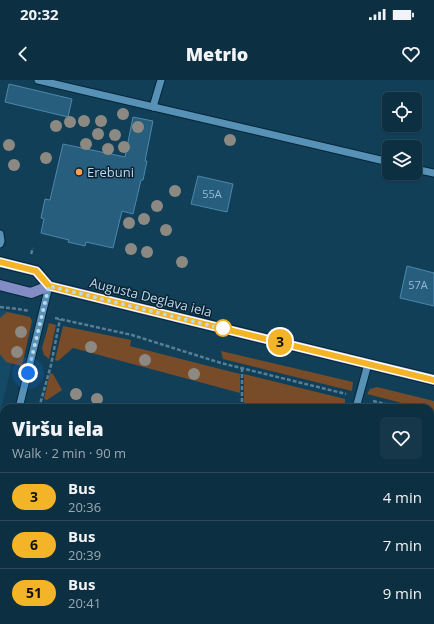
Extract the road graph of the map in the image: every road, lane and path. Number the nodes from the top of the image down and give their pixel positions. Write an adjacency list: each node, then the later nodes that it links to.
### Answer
1 (38, 80): 3 (street)
2 (161, 80): 3 (street)
3 (153, 107): 4 (street)
4 (382, 160)
5 (422, 170): 6 (street)
6 (434, 173)
7 (0, 234): 8 (street)
8 (0, 244)
9 (0, 262): 11 (main road)
10 (0, 285): 11 (main road)
11 (49, 286): 13 (street); 15 (main road, Augusta Deglava iela)
12 (0, 307): 13 (path)
13 (42, 315): 14 (path); 19 (street)
14 (60, 319): 16 (path); 20 (path)
15 (368, 364): 17 (main road, Augusta Deglava iela); 18 (street)
16 (242, 368): 18 (path); 21 (path)
17 (434, 380)
18 (359, 398): 22 (street); 23 (path)
19 (20, 404)
20 (40, 404)
21 (242, 404)
22 (357, 404)
23 (385, 404)

